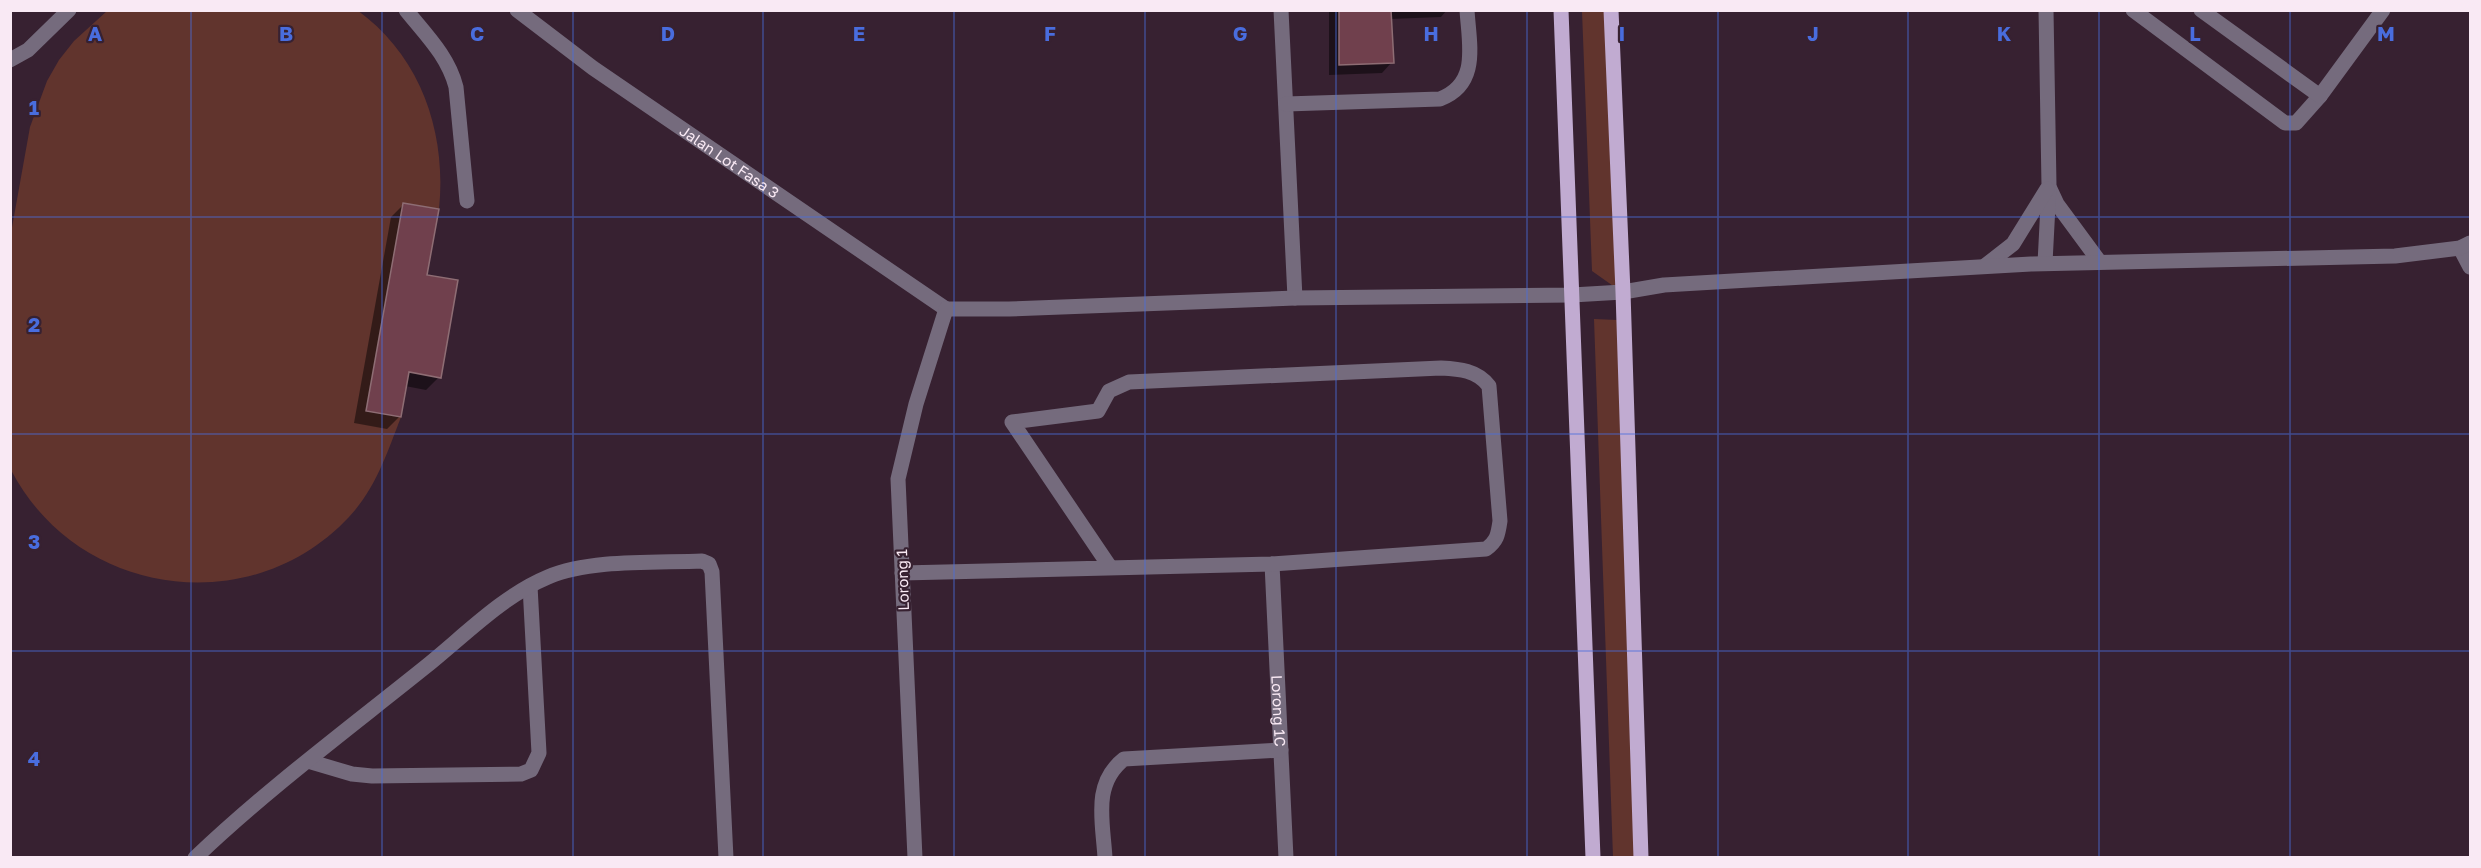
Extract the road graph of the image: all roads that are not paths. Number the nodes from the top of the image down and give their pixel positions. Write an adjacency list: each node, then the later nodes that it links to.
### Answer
1 (69, 10): 12 (street)
2 (406, 10): 16 (street)
3 (517, 10): 25 (street, Jalan Lot Fasa 3)
4 (1281, 10): 14 (street)
5 (1467, 10): 14 (street)
6 (1561, 10): 23 (main road)
7 (1611, 10): 22 (main road)
8 (2046, 10): 15 (street)
9 (2133, 10): 13 (street)
10 (2201, 10): 13 (street)
11 (2383, 10): 13 (street)
12 (10, 60)
13 (2320, 96)
14 (1286, 104): 24 (street)
15 (2049, 186): 18 (street); 19 (street); 20 (street)
16 (467, 201)
17 (2465, 245): 18 (street); 21 (street)
18 (2099, 261): 19 (street)
19 (2045, 263): 20 (street)
20 (1986, 266): 22 (street)
21 (2470, 267)
22 (1623, 292): 23 (street); 38 (main road)
23 (1572, 295): 24 (street); 37 (main road)
24 (1295, 298): 25 (street)
25 (946, 309): 28 (street, Lorong 1)
26 (1272, 564): 27 (street); 27 (street); 30 (street, Lorong 1C)
27 (1110, 567): 28 (street)
28 (902, 573): 34 (street, Lorong 1)
29 (530, 586): 31 (street); 31 (street); 33 (street)
30 (1281, 750): 35 (street); 36 (street, Lorong 1C)
31 (308, 760): 32 (street)
32 (195, 858)
33 (726, 858)
34 (915, 858)
35 (1105, 858)
36 (1286, 858)
37 (1593, 858)
38 (1641, 858)

